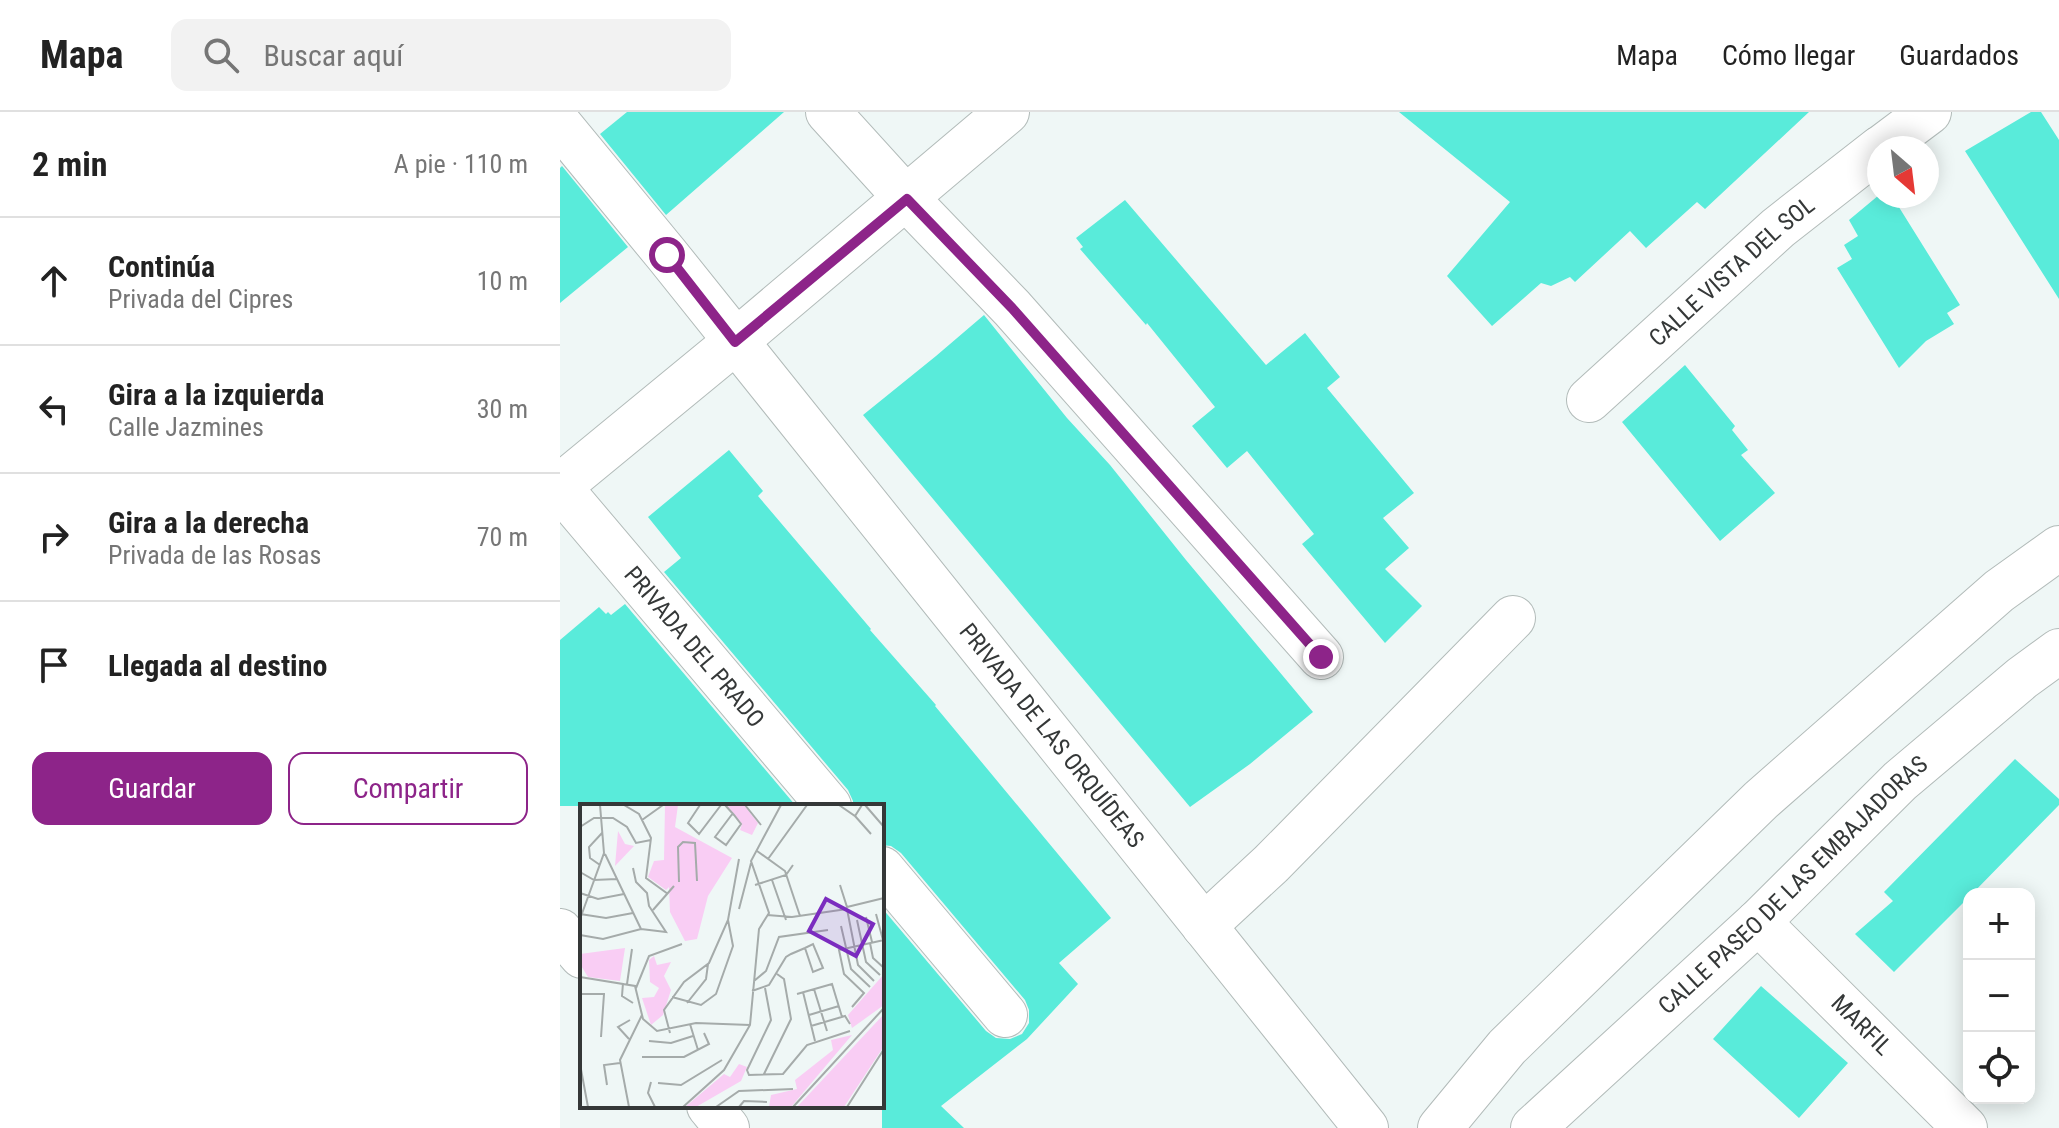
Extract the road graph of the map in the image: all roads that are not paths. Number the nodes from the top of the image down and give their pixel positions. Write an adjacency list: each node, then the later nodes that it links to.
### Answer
1 (828, 112): 7 (street)
2 (1007, 112): 7 (street)
3 (1929, 112): 5 (street, CALLE VISTA DEL SOL)
4 (560, 125): 8 (street, PRIVADA DE LAS ORQUÍDEAS)
5 (1897, 136)
6 (1867, 159): 9 (street, CALLE VISTA DEL SOL)
7 (907, 199): 8 (street); 14 (street)
8 (735, 342): 10 (street); 18 (street, PRIVADA DE LAS ORQUÍDEAS)
9 (1589, 400)
10 (560, 487): 15 (street, PRIVADA DEL PRADO)
11 (2059, 548): 25 (street)
12 (1513, 618): 18 (street)
13 (2059, 651): 17 (street, CALLE PASEO DE LAS EMBAJADORAS)
14 (1321, 657)
15 (827, 804)
16 (884, 871): 21 (street)
17 (1758, 922): 26 (street, CALLE PASEO DE LAS EMBAJADORAS); 27 (street, MARFIL)
18 (1204, 926): 24 (street, PRIVADA DE LAS ORQUÍDEAS)
19 (560, 931): 20 (street)
20 (580, 954)
21 (1005, 1015)
22 (711, 1108): 23 (street)
23 (727, 1128)
24 (1366, 1128)
25 (1440, 1128)
26 (1533, 1128)
27 (1965, 1128)

